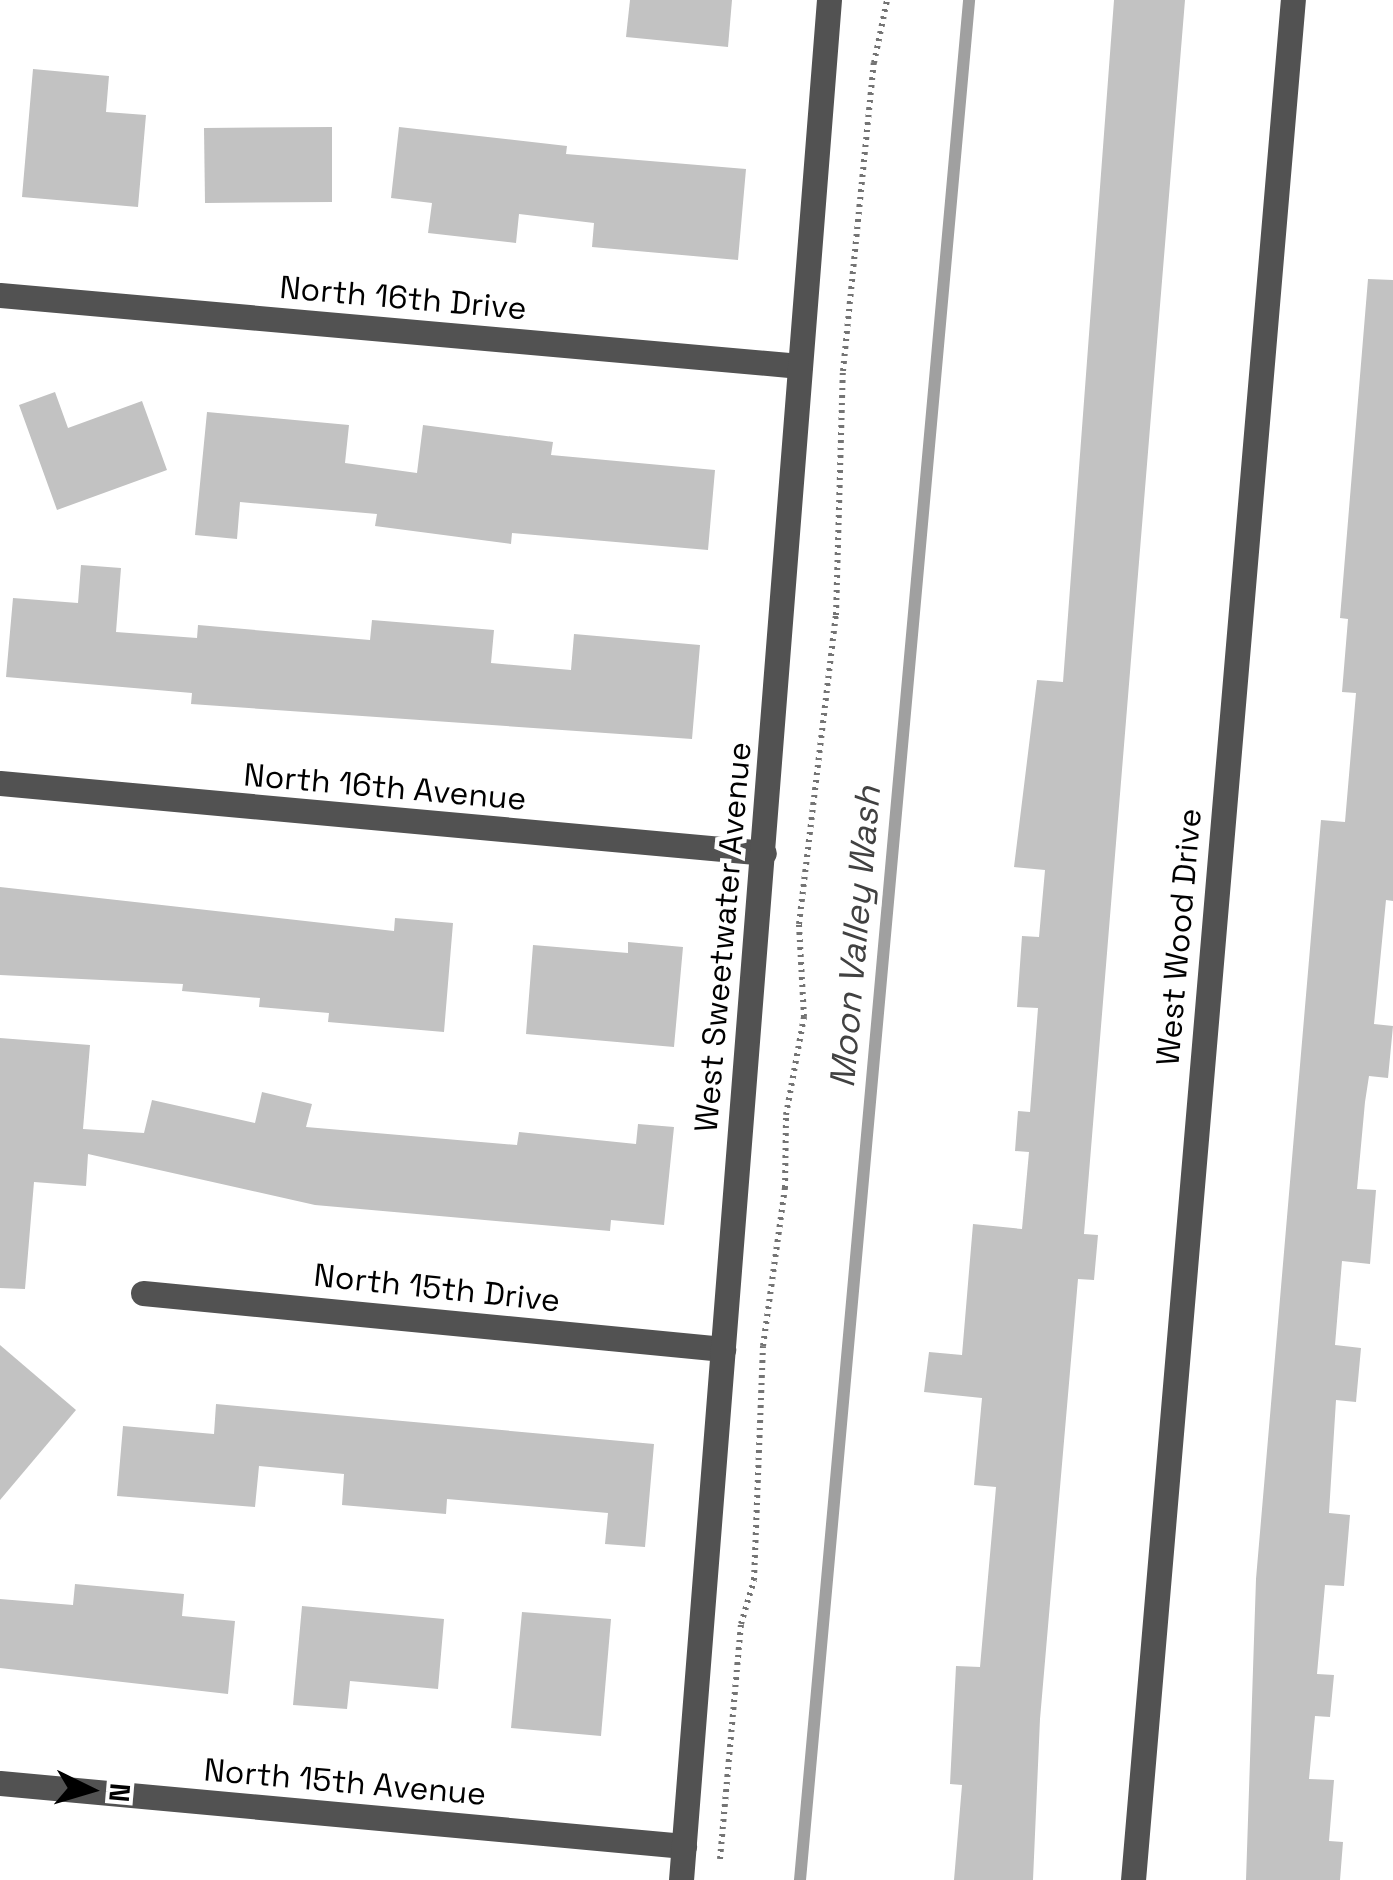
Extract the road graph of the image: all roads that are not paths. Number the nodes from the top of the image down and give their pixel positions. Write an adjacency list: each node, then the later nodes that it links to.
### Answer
1 (830, 0): 4 (street, West Sweetwater Avenue)
2 (1293, 0): 12 (street, West Wood Drive)
3 (0, 295): 4 (street, North 16th Drive)
4 (800, 366): 6 (street, West Sweetwater Avenue)
5 (0, 783): 6 (street, North 16th Avenue)
6 (764, 853): 8 (street, West Sweetwater Avenue)
7 (143, 1293): 8 (street, North 15th Drive)
8 (724, 1349): 10 (street, West Sweetwater Avenue)
9 (0, 1783): 10 (street, North 15th Avenue)
10 (684, 1846): 11 (street, West Sweetwater Avenue)
11 (681, 1880)
12 (1133, 1880)

